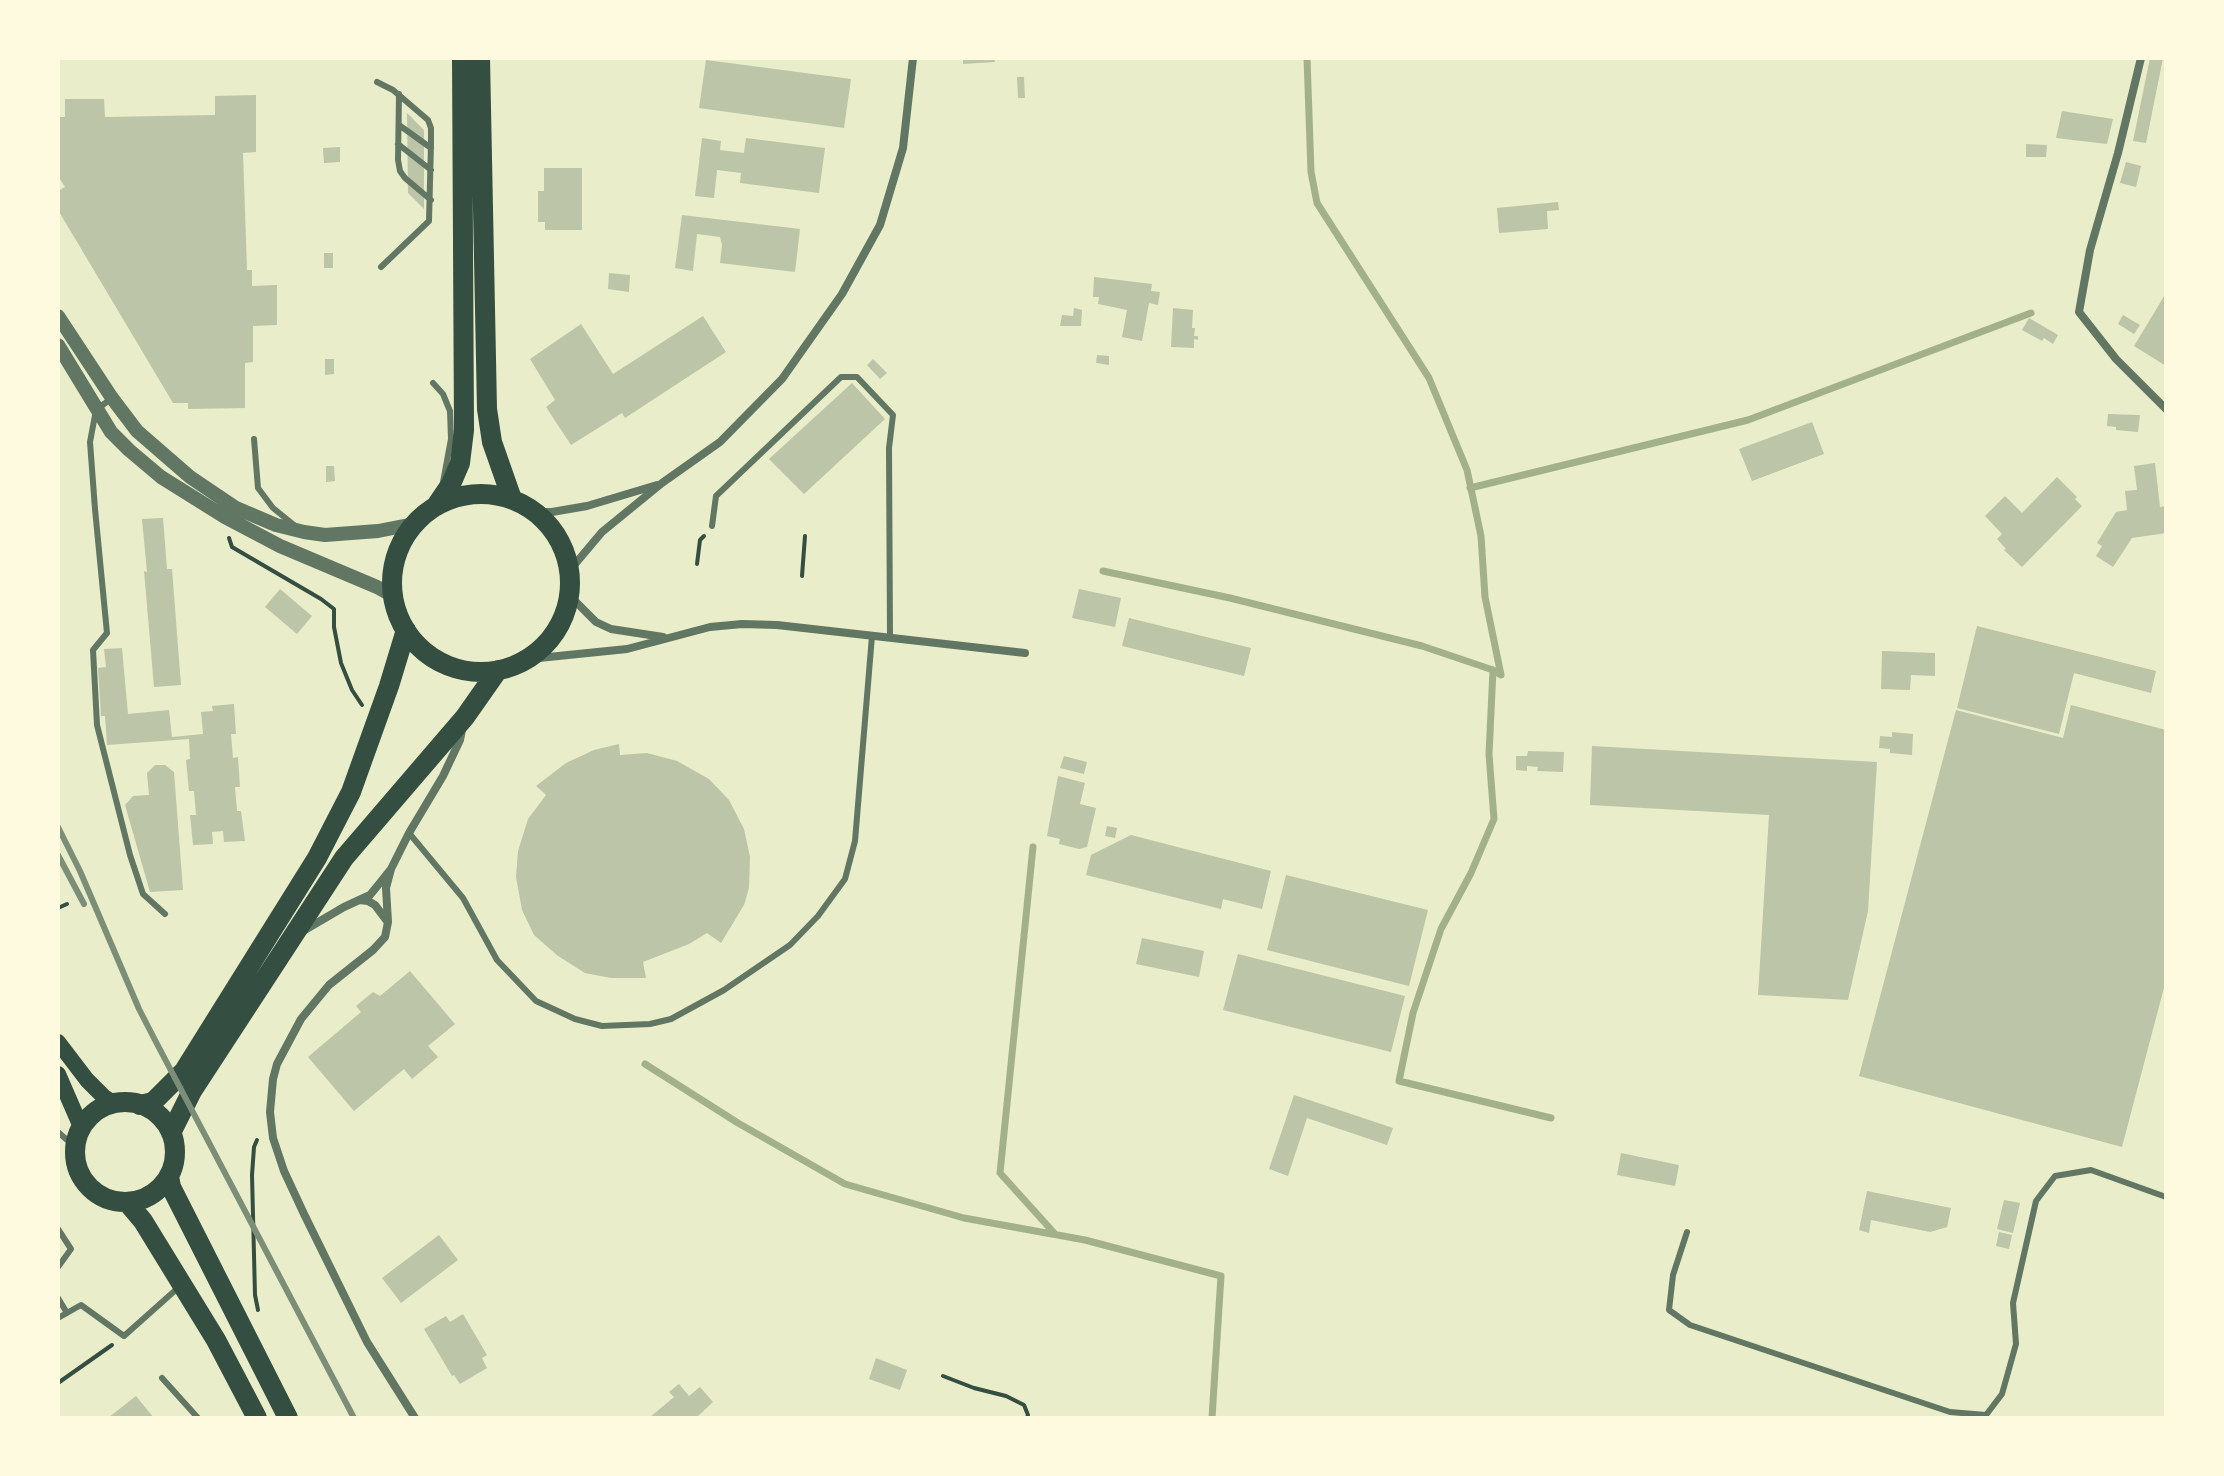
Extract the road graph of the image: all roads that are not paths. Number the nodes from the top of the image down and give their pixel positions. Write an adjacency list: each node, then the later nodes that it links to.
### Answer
1 (462, 58): 22 (main road)
2 (480, 58): 21 (main road)
3 (913, 58): 20 (street)
4 (2141, 58): 17 (street)
5 (377, 82): 6 (lane)
6 (399, 94): 7 (lane); 9 (lane)
7 (399, 125): 8 (lane); 9 (lane)
8 (398, 144): 10 (lane); 11 (lane)
9 (431, 148): 10 (lane)
10 (431, 170): 11 (lane)
11 (431, 200): 12 (lane)
12 (381, 267)
13 (58, 316): 16 (street)
14 (58, 345): 18 (street)
15 (433, 383): 22 (lane)
16 (112, 398): 18 (lane); 26 (street)
17 (2166, 409)
18 (96, 410): 28 (street); 41 (lane)
19 (254, 439): 26 (lane)
20 (662, 483): 23 (street); 27 (street)
21 (512, 499): 22 (main road); 23 (main road)
22 (436, 506): 24 (main road)
23 (536, 512): 27 (main road)
24 (414, 524): 26 (street); 28 (main road)
25 (710, 529): 33 (lane)
26 (304, 532)
27 (570, 570): 29 (main road)
28 (393, 596): 30 (main road)
29 (570, 596): 32 (street); 35 (main road)
30 (406, 630): 36 (main road); 47 (main road)
31 (872, 636): 32 (street); 33 (street); 38 (lane)
32 (668, 638): 35 (street)
33 (890, 638): 34 (street)
34 (1025, 653)
35 (529, 659): 36 (main road)
36 (498, 670): 37 (main road)
37 (465, 717): 38 (street); 43 (main road)
38 (409, 833): 39 (street)
39 (391, 869): 40 (street); 42 (street)
40 (359, 900): 42 (street); 43 (street)
41 (165, 914)
42 (388, 922): 65 (street)
43 (293, 937): 49 (main road)
44 (58, 1042): 46 (main road)
45 (58, 1074): 50 (main road)
46 (115, 1104): 47 (main road); 50 (main road)
47 (140, 1105): 49 (main road)
48 (58, 1132): 50 (lane)
49 (171, 1133): 51 (main road)
50 (78, 1137): 53 (main road)
51 (169, 1176): 53 (main road); 64 (main road)
52 (2166, 1197): 55 (lane)
53 (127, 1202): 57 (main road)
54 (58, 1229): 56 (lane)
55 (1687, 1232)
56 (58, 1267)
57 (182, 1285): 59 (lane); 63 (main road)
58 (58, 1298): 59 (lane)
59 (67, 1313): 60 (lane)
60 (58, 1318)
61 (162, 1378): 62 (lane)
62 (198, 1418)
63 (257, 1418)
64 (288, 1418)
65 (415, 1418)

